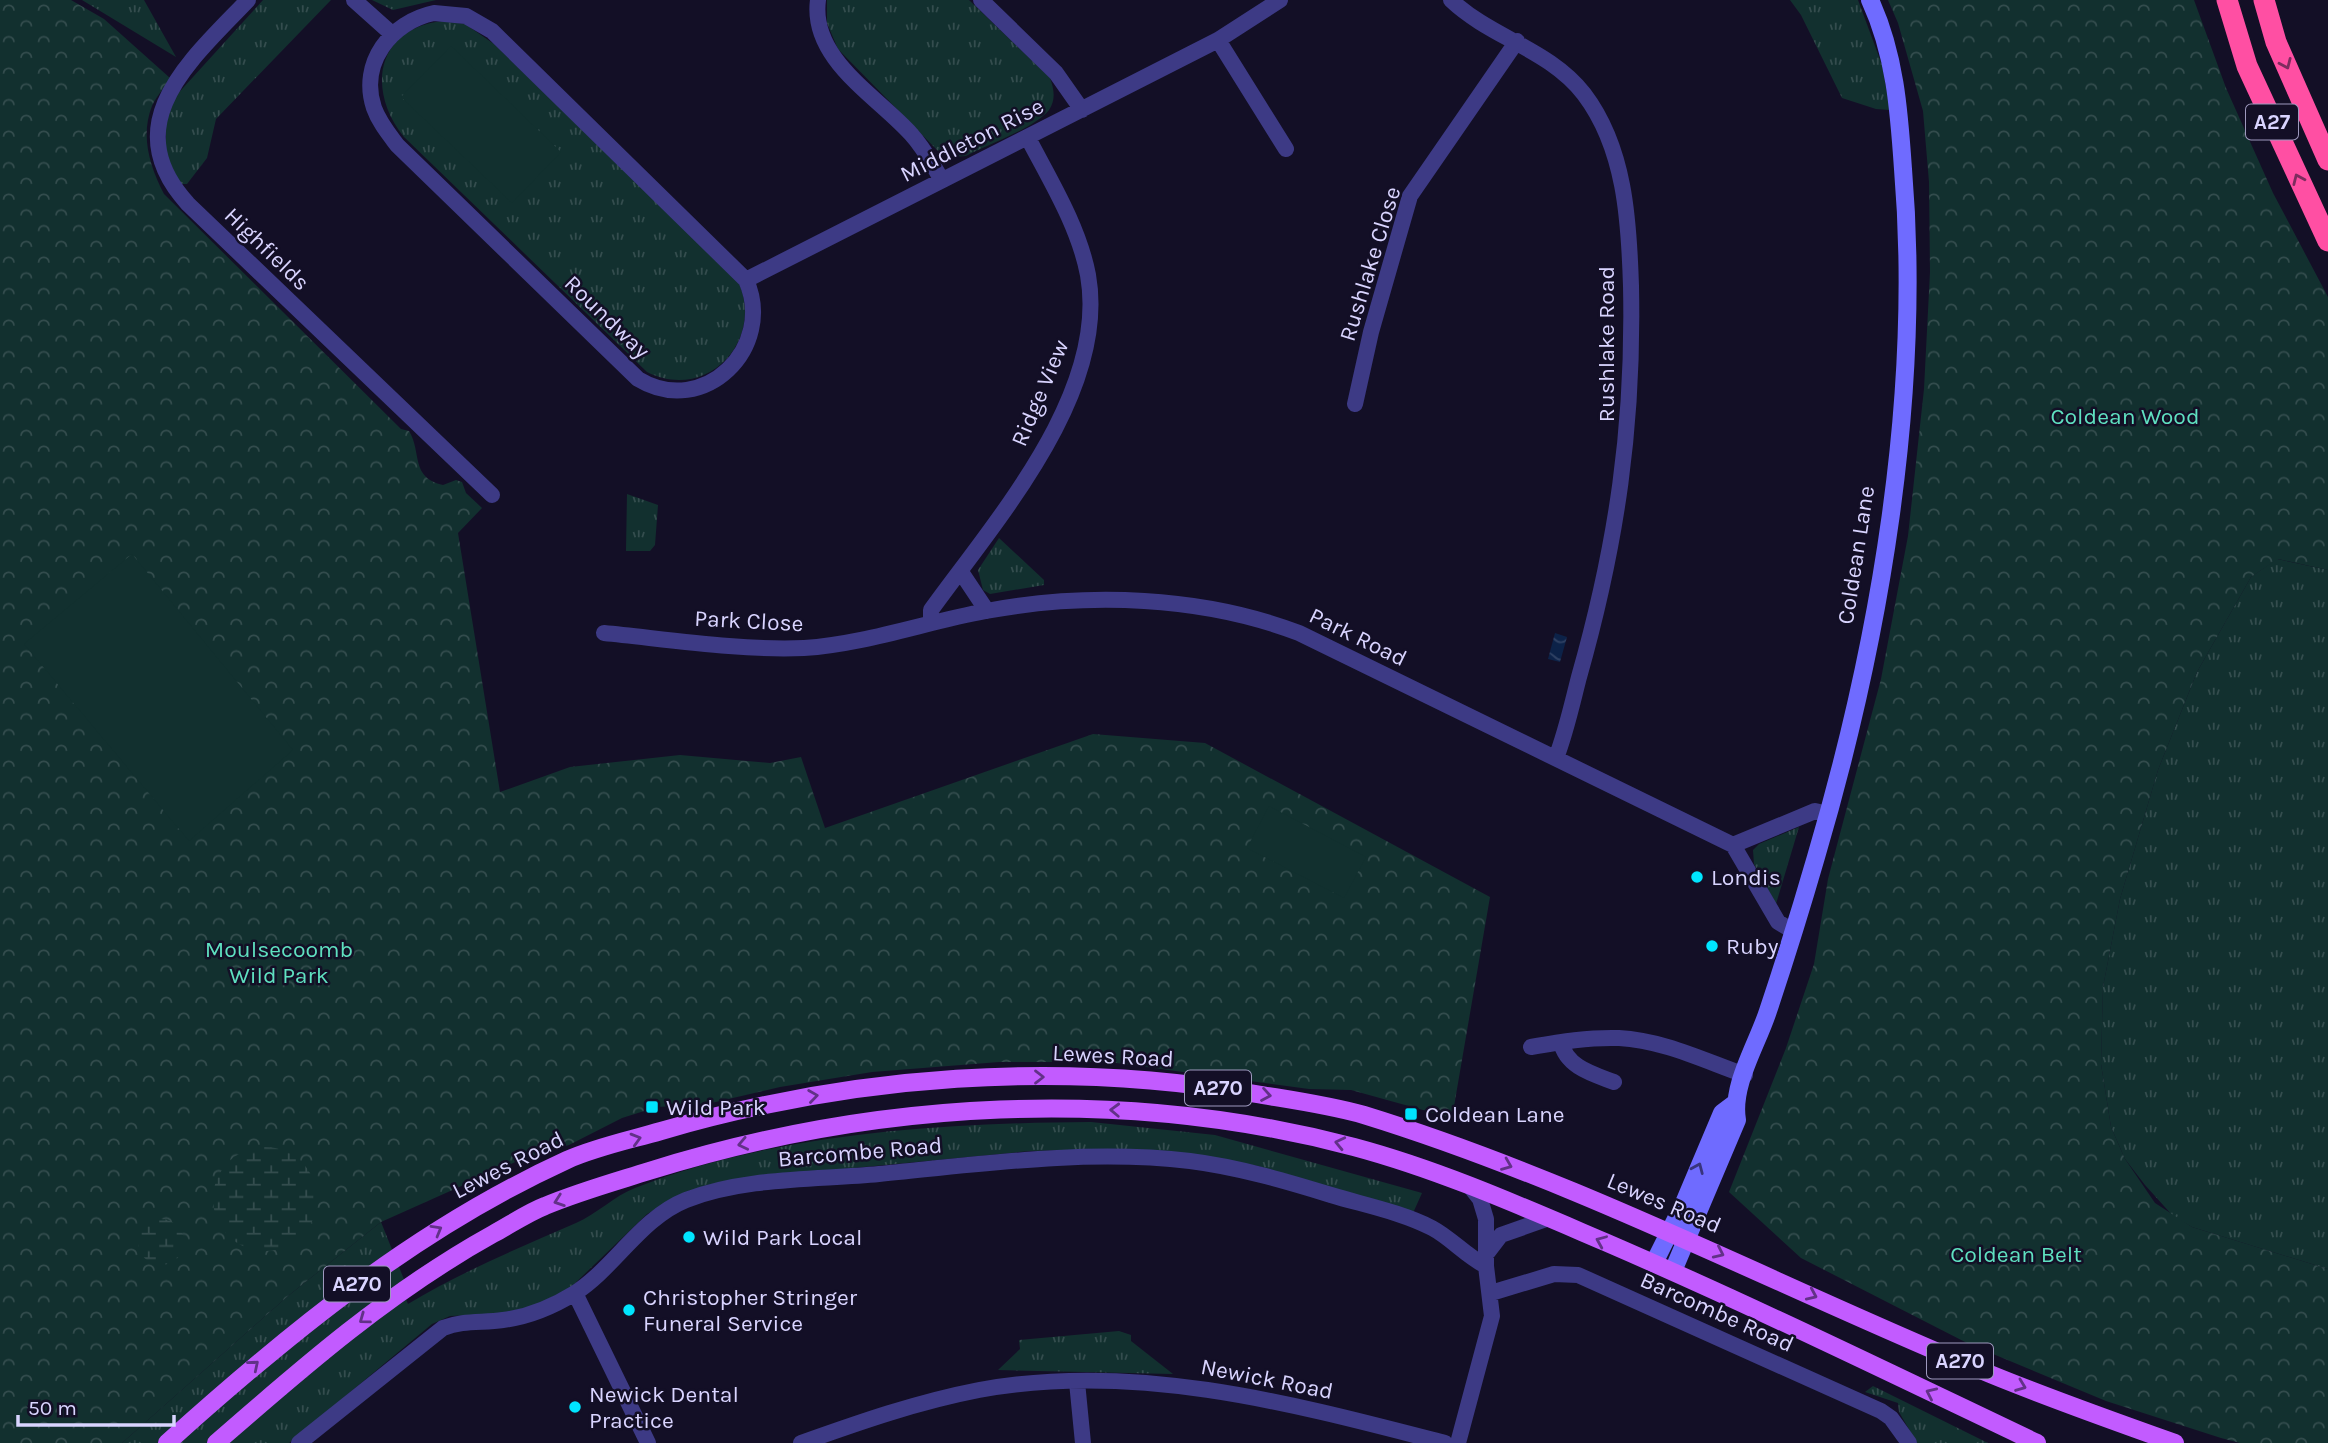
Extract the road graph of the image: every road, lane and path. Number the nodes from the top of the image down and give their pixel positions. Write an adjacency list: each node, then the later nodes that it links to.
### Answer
1 (248, 0): 21 (street, Highfields)
2 (354, 0): 10 (street)
3 (818, 0): 17 (street)
4 (981, 0): 13 (street)
5 (1280, 0): 11 (street, Middleton Rise)
6 (1451, 0): 12 (street, Rushlake Road)
7 (1870, 0): 27 (street, Coldean Lane)
8 (2227, 0): 18 (highway, A27, one-way to 8)
9 (2264, 0): 16 (highway, A27, one-way to 16)
10 (392, 34): 19 (street); 19 (street, Roundway)
11 (1218, 40): 13 (street, Middleton Rise); 15 (street)
12 (1517, 41): 20 (street, Rushlake Close); 26 (street, Rushlake Road)
13 (1082, 110): 14 (street, Middleton Rise)
14 (1028, 138): 17 (street, Middleton Rise); 22 (street, Ridge View)
15 (1286, 149)
16 (2328, 160)
17 (942, 180): 19 (street, Middleton Rise)
18 (2328, 241)
19 (746, 280)
20 (1355, 404)
21 (492, 495)
22 (961, 572): 23 (street); 24 (street, Ridge View)
23 (987, 611): 24 (street, Park Road); 26 (street, Park Road)
24 (931, 622): 25 (street, Park Close)
25 (604, 633)
26 (1556, 758): 28 (street, Park Road)
27 (1828, 814): 28 (street); 29 (street, Coldean Lane)
28 (1733, 845): 29 (street)
29 (1793, 931): 32 (street, Coldean Lane)
30 (1561, 1042): 31 (street); 32 (street); 33 (street)
31 (1531, 1048)
32 (1745, 1075): 34 (street, Coldean Lane)
33 (1614, 1082)
34 (1734, 1104): 38 (street, Coldean Lane, one-way to 34); 39 (street, Coldean Lane)
35 (1358, 1114): 36 (main road); 38 (main road, Lewes Road / A270, one-way to 38); 46 (main road, Lewes Road / A270, one-way to 35)
36 (1464, 1184): 37 (main road, A270); 40 (street); 47 (main road, A270, one-way to 47)
37 (1549, 1218): 40 (street); 41 (main road, A270, one-way to 37)
38 (1670, 1230): 39 (main road, Lewes Road / A270); 41 (street, Coldean Lane)
39 (1688, 1239): 42 (street, Coldean Lane); 56 (main road, Lewes Road / A270, one-way to 56)
40 (1487, 1259): 43 (street, Barcombe Road); 44 (street)
41 (1654, 1263): 42 (main road, A270)
42 (1673, 1271): 55 (main road, A270, one-way to 42)
43 (575, 1293): 48 (street, Barcombe Road); 49 (street)
44 (1491, 1293): 53 (street); 54 (street, Barcombe Road)
45 (1077, 1382): 50 (street, Newick Road); 51 (street); 52 (street, Newick Road)
46 (167, 1443)
47 (216, 1443)
48 (299, 1443)
49 (648, 1443)
50 (801, 1443)
51 (1083, 1443)
52 (1445, 1443)
53 (1458, 1443)
54 (1909, 1443)
55 (2037, 1443)
56 (2175, 1443)

